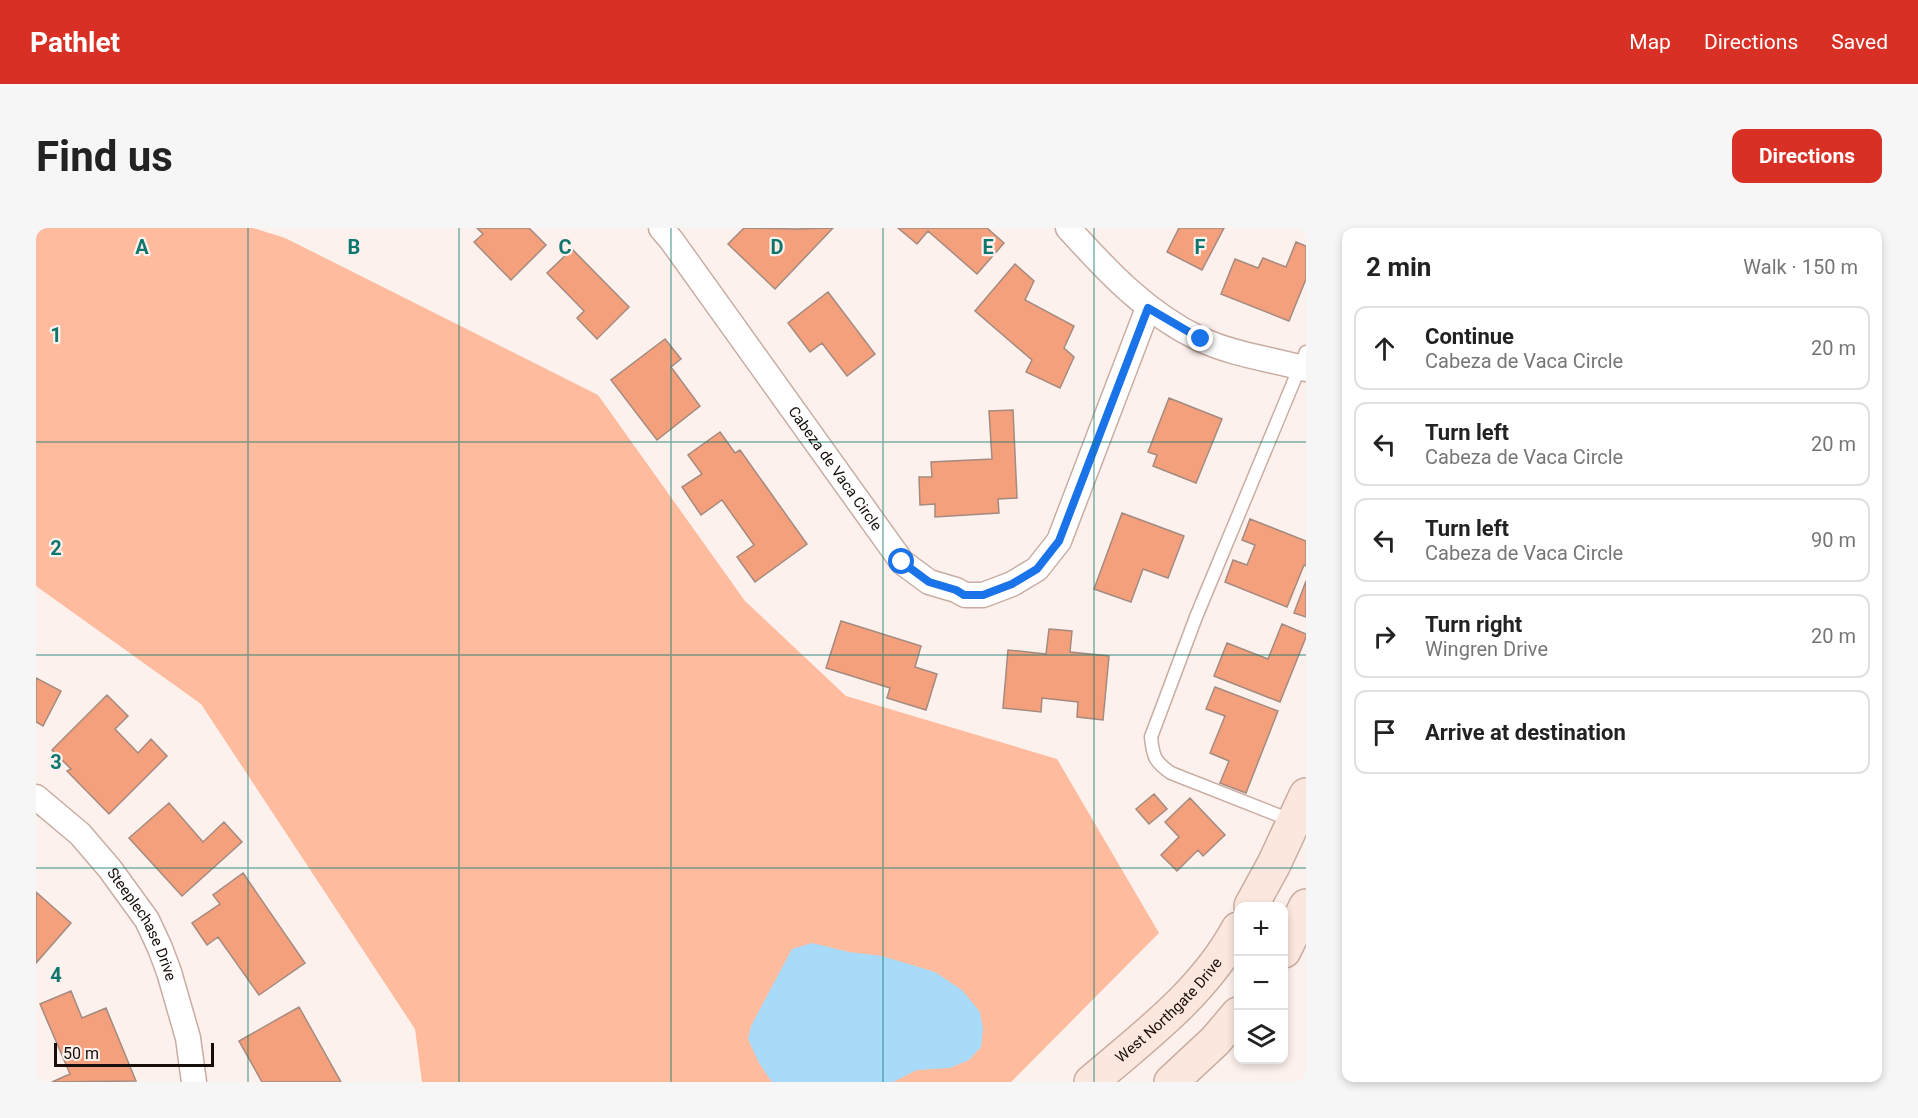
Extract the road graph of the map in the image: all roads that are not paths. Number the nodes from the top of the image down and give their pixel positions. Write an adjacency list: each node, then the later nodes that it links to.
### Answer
1 (661, 228): 3 (street, Cabeza de Vaca Circle)
2 (1068, 228): 3 (street)
3 (1148, 308): 4 (street)
4 (1304, 363): 6 (lane)
5 (36, 797): 12 (street, Steeplechase Drive)
6 (1300, 808): 7 (main road)
7 (1253, 902)
8 (1306, 906): 10 (main road)
9 (1234, 936): 13 (main road, West Northgate Drive)
10 (1288, 943)
11 (1234, 1020): 14 (main road)
12 (194, 1082)
13 (1091, 1082)
14 (1171, 1082)

